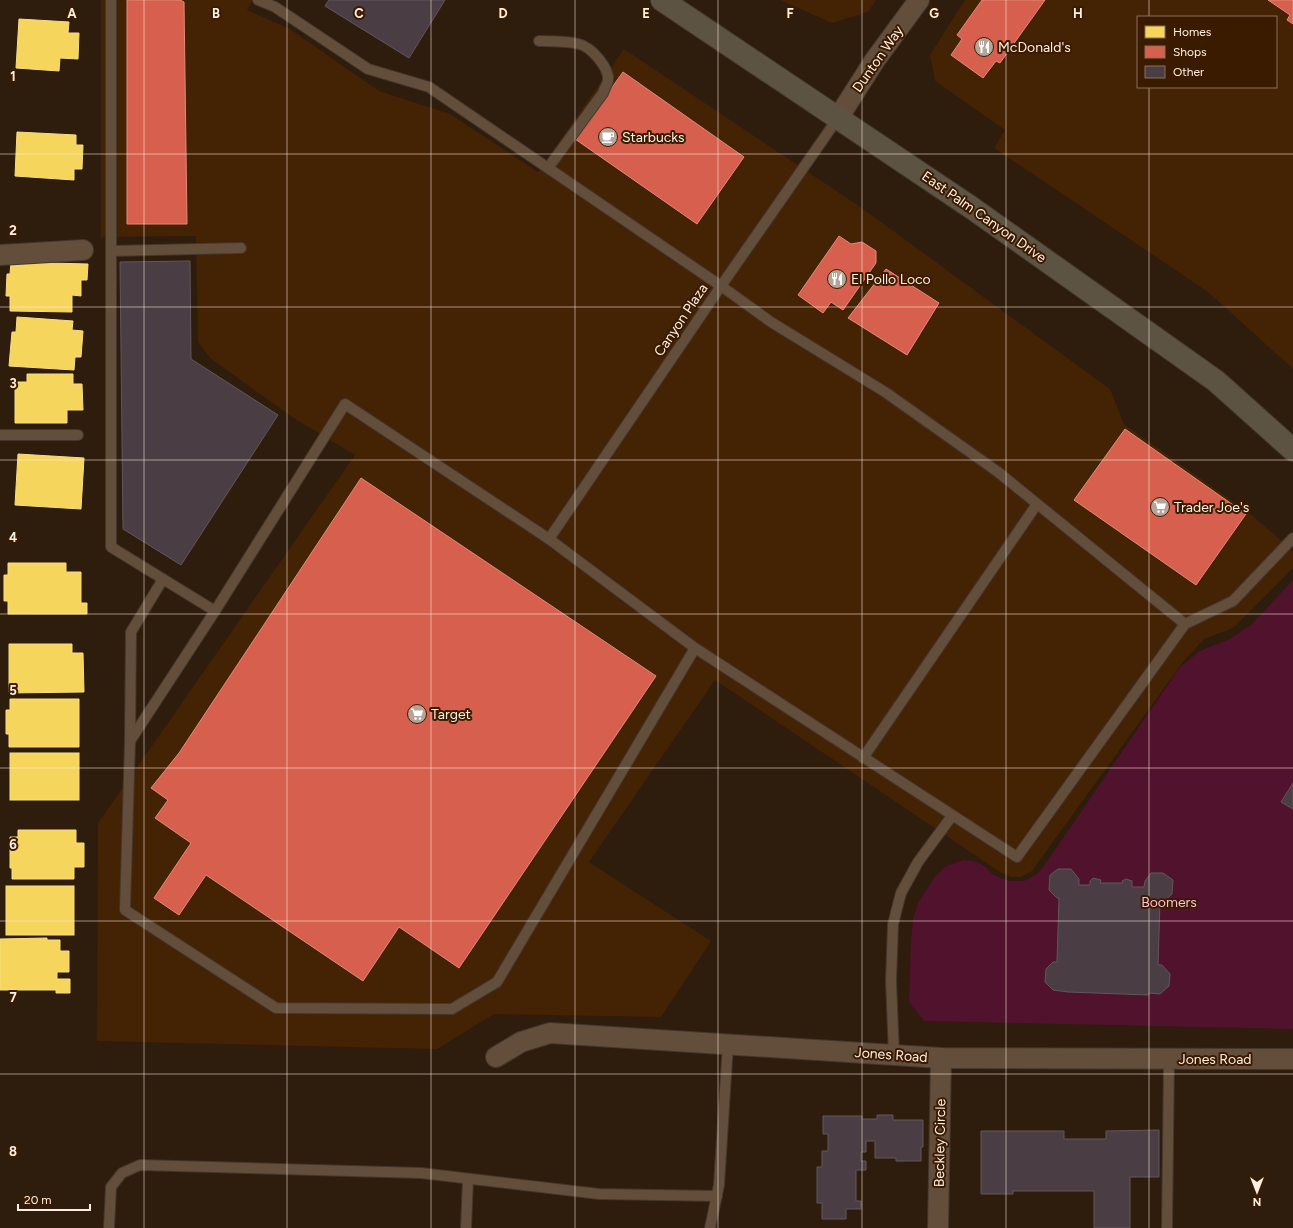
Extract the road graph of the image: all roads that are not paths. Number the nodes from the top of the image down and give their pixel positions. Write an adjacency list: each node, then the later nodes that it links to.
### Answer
1 (112, 0): 11 (lane)
2 (258, 0): 5 (lane)
3 (662, 0): 7 (main road, East Palm Canyon Drive)
4 (919, 0): 7 (street, Dunton Way)
5 (277, 4): 8 (lane)
6 (539, 41): 8 (lane)
7 (838, 118): 13 (lane, Canyon Plaza); 16 (main road, East Palm Canyon Drive)
8 (548, 168): 13 (lane)
9 (241, 248): 11 (lane)
10 (83, 250): 12 (street)
11 (111, 251): 20 (lane)
12 (0, 255)
13 (721, 286): 17 (lane); 19 (lane, Canyon Plaza)
14 (0, 435): 15 (lane)
15 (78, 435)
16 (1293, 450)
17 (1037, 504): 22 (lane); 25 (lane)
18 (1293, 538): 22 (lane)
19 (549, 539): 21 (lane); 23 (lane)
20 (163, 579): 21 (lane); 24 (lane)
21 (216, 611): 24 (lane)
22 (1185, 624): 26 (lane)
23 (695, 648): 24 (lane); 25 (lane)
24 (130, 741)
25 (863, 758): 26 (lane)
26 (952, 816): 28 (lane)
27 (728, 1044): 28 (street, Jones Road); 29 (street, Jones Road); 34 (lane)
28 (894, 1055): 30 (street, Jones Road)
29 (496, 1057)
30 (941, 1058): 31 (street, Jones Road); 38 (street, Beckley Circle)
31 (1169, 1059): 32 (street, Jones Road); 39 (lane)
32 (1293, 1059)
33 (468, 1179): 34 (lane); 35 (lane); 36 (lane)
34 (717, 1196): 37 (lane)
35 (109, 1228)
36 (466, 1228)
37 (710, 1228)
38 (938, 1228)
39 (1167, 1228)

